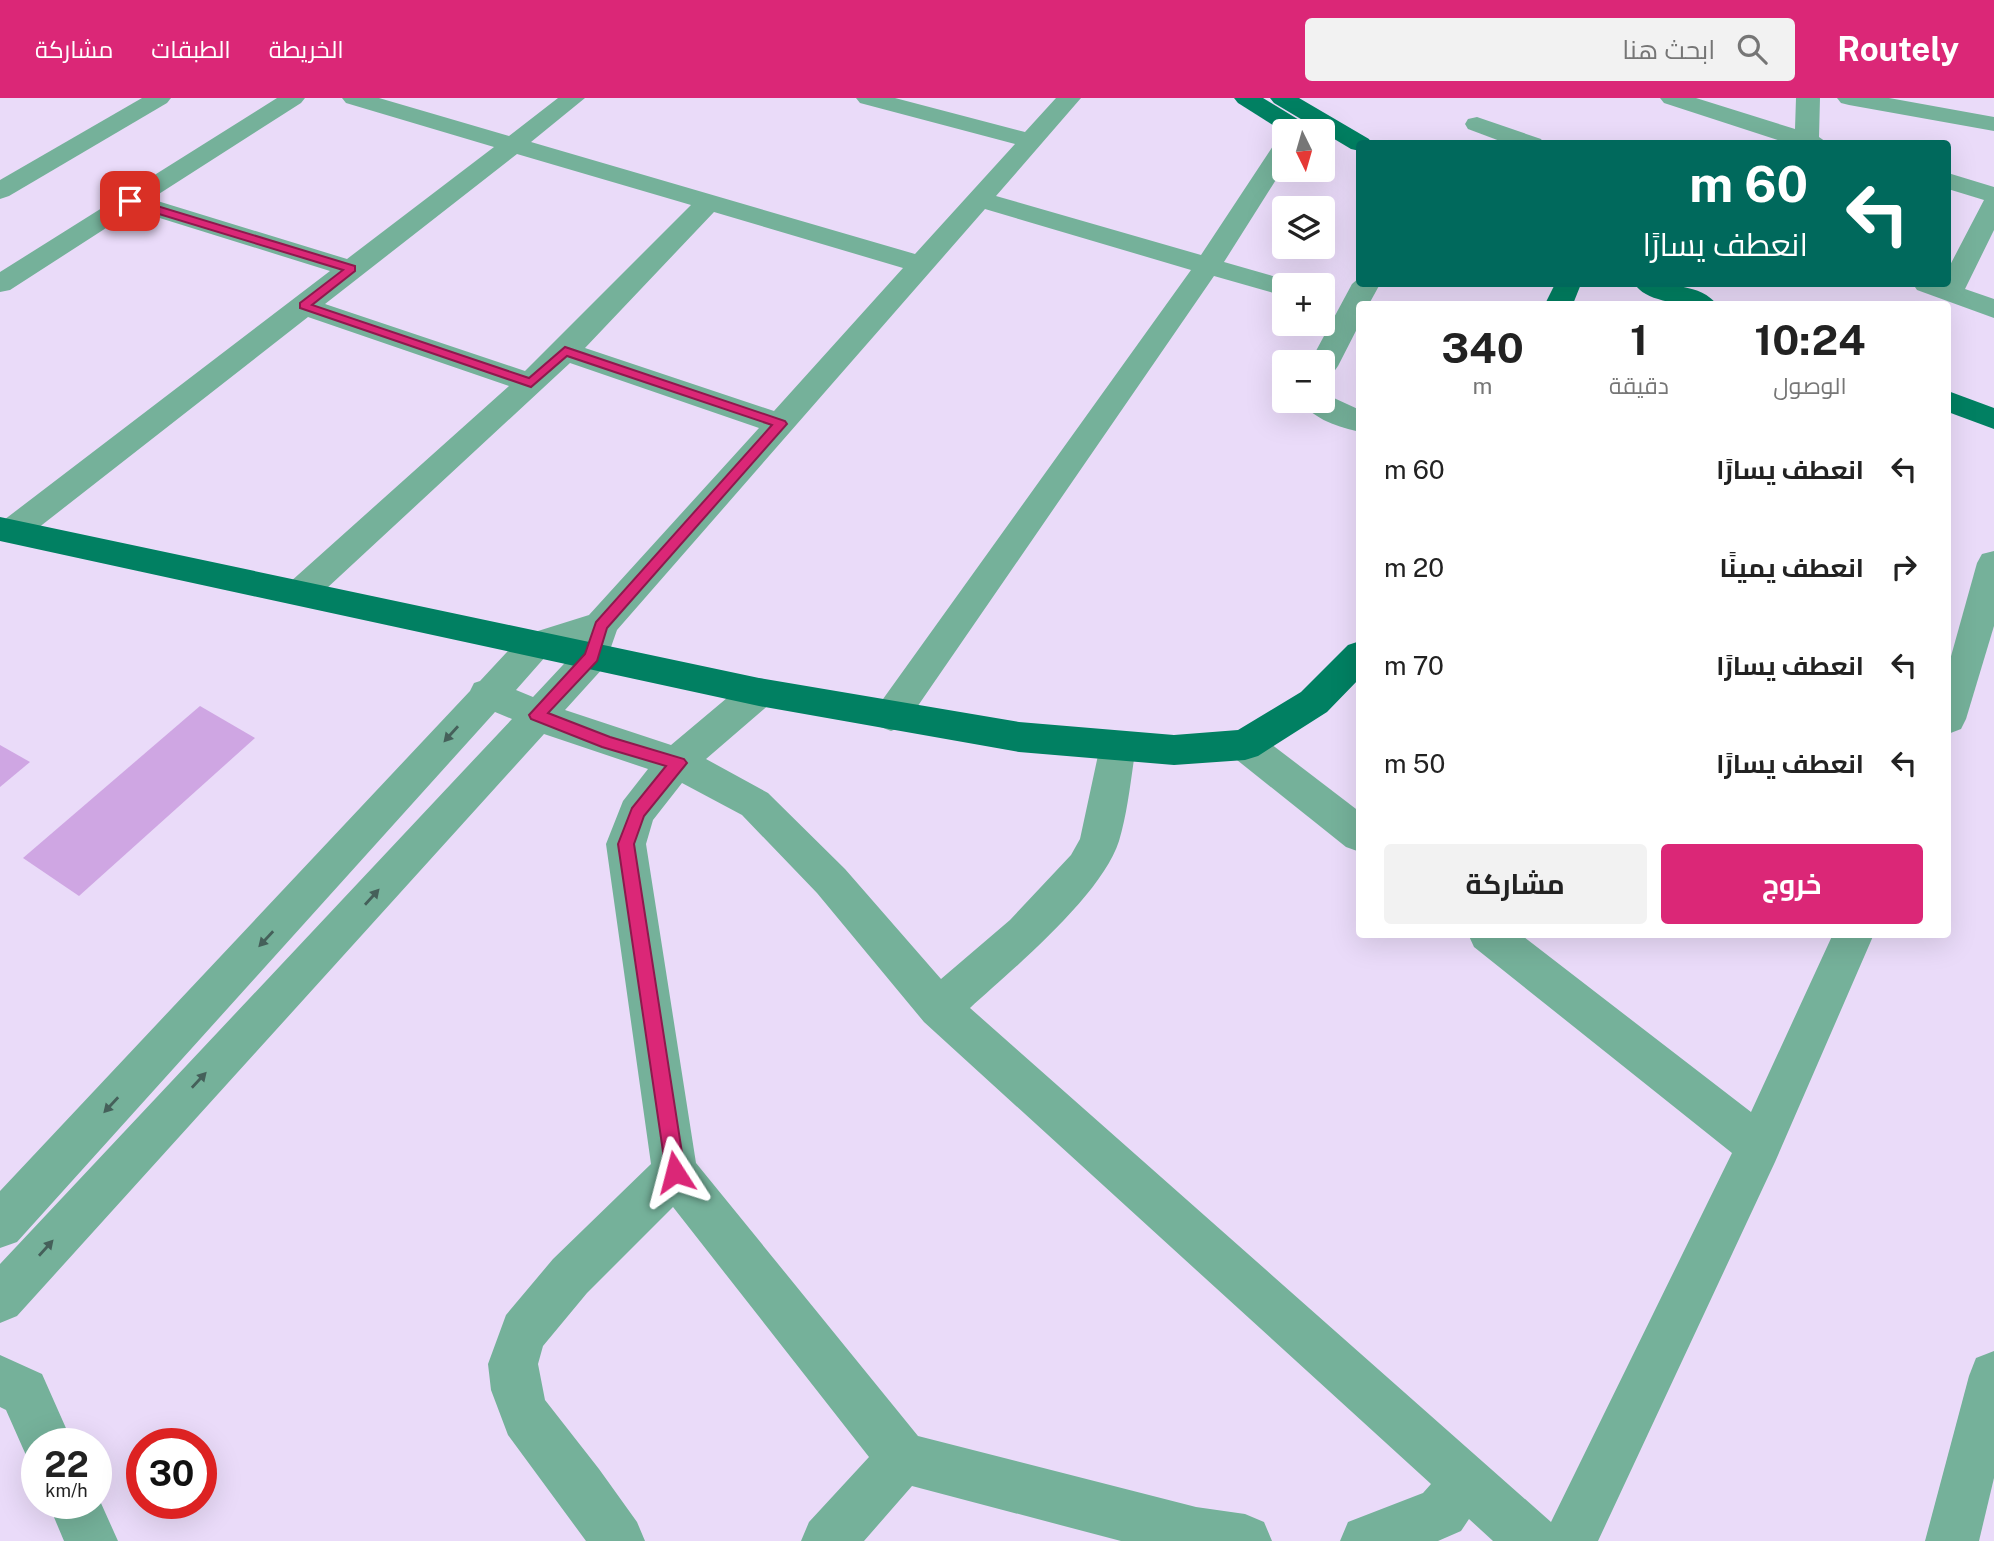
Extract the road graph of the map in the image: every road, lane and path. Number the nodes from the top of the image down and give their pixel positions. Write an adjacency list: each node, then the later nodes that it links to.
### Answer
1 (159, 98): 27 (street)
2 (293, 98): 30 (street)
3 (354, 98): 22 (street)
4 (573, 98): 22 (street)
5 (868, 98): 20 (street)
6 (1069, 98): 20 (street)
7 (1246, 98): 12 (main road)
8 (1282, 98): 13 (main road)
9 (1672, 98): 18 (street)
10 (1808, 98): 19 (street)
11 (1849, 98): 14 (street)
12 (1278, 119)
13 (1292, 119)
14 (1994, 124)
15 (1335, 139): 21 (main road)
16 (1465, 140): 17 (street)
17 (1525, 140)
18 (1806, 140)
19 (1812, 140)
20 (1031, 141): 29 (street)
21 (1356, 143)
22 (511, 144): 31 (street); 36 (street)
23 (1335, 152): 24 (main road)
24 (1356, 166)
25 (1272, 169): 34 (street)
26 (1951, 182): 28 (street)
27 (0, 191)
28 (1994, 195)
29 (981, 200): 33 (street); 34 (street)
30 (130, 201): 36 (street); 37 (street)
31 (709, 202): 33 (street); 46 (street)
32 (1994, 204): 35 (street)
33 (919, 264): 52 (street)
34 (1207, 267): 38 (street); 64 (street)
35 (1951, 267)
36 (351, 269): 43 (street)
37 (0, 284)
38 (1272, 285)
39 (1656, 287): 42 (main road)
40 (1937, 288): 44 (street)
41 (1350, 297): 45 (street)
42 (1694, 301)
43 (304, 306): 47 (street); 53 (street)
44 (1994, 309)
45 (1329, 350)
46 (565, 351): 47 (street); 52 (street)
47 (531, 383): 55 (street)
48 (1951, 402): 50 (main road)
49 (1335, 412): 51 (street)
50 (1994, 419)
51 (1356, 420)
52 (780, 424): 56 (street)
53 (6, 530): 55 (main road)
54 (1994, 564): 59 (street)
55 (301, 592): 57 (main road)
56 (596, 641): 57 (street); 60 (main road); 63 (street)
57 (534, 646): 61 (street)
58 (1356, 659): 65 (main road)
59 (1969, 674): 62 (street)
60 (759, 692): 64 (main road); 67 (street)
61 (487, 693): 63 (street); 69 (street, one-way to 69)
62 (1951, 713)
63 (536, 715): 67 (street); 70 (street, one-way to 63)
64 (891, 716): 66 (main road)
65 (1245, 745): 66 (main road); 68 (street)
66 (1118, 746): 73 (street)
67 (679, 763): 73 (street); 75 (street)
68 (1356, 832)
69 (298, 904): 70 (street); 76 (street, one-way to 76)
70 (342, 930): 77 (street, one-way to 70)
71 (1493, 938): 74 (street)
72 (1852, 938): 74 (street)
73 (939, 1008): 82 (street)
74 (1759, 1146): 90 (street)
75 (675, 1172): 81 (street); 85 (street)
76 (0, 1225)
77 (0, 1299)
78 (1994, 1376): 91 (street)
79 (0, 1380): 80 (street)
80 (40, 1428)
81 (904, 1458): 86 (street); 87 (street)
82 (1465, 1480): 88 (street); 89 (street)
83 (81, 1519): 84 (street)
84 (91, 1541)
85 (618, 1541)
86 (828, 1541)
87 (1245, 1541)
88 (1367, 1541)
89 (1533, 1541)
90 (1570, 1541)
91 (1952, 1541)

